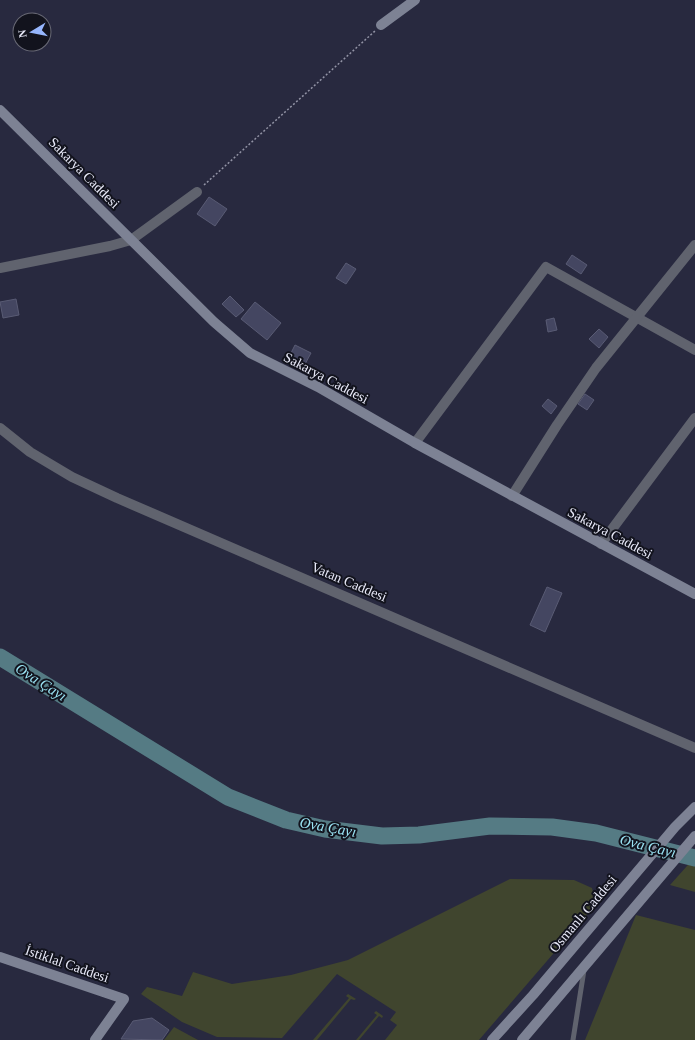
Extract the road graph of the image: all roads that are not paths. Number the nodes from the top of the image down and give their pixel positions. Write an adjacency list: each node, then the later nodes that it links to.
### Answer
1 (415, 0): 2 (street)
2 (381, 25)
3 (0, 110): 5 (street, Sakarya Caddesi)
4 (197, 192): 5 (street)
5 (131, 240): 7 (street); 12 (street, Sakarya Caddesi)
6 (695, 245): 8 (street)
7 (0, 268)
8 (636, 317): 9 (street); 12 (street); 13 (street)
9 (695, 350)
10 (695, 418): 14 (street)
11 (0, 428): 16 (street, Vatan Caddesi)
12 (415, 443): 13 (street, Sakarya Caddesi)
13 (512, 496): 14 (street, Sakarya Caddesi)
14 (601, 544): 15 (street, Sakarya Caddesi)
15 (695, 594)
16 (695, 748)
17 (695, 807): 22 (street, Osmanlı Caddesi)
18 (695, 836): 20 (street)
19 (0, 957): 21 (street, İstiklal Caddesi)
20 (584, 967): 23 (street); 24 (lane)
21 (95, 1040)
22 (492, 1040)
23 (522, 1040)
24 (573, 1040)

